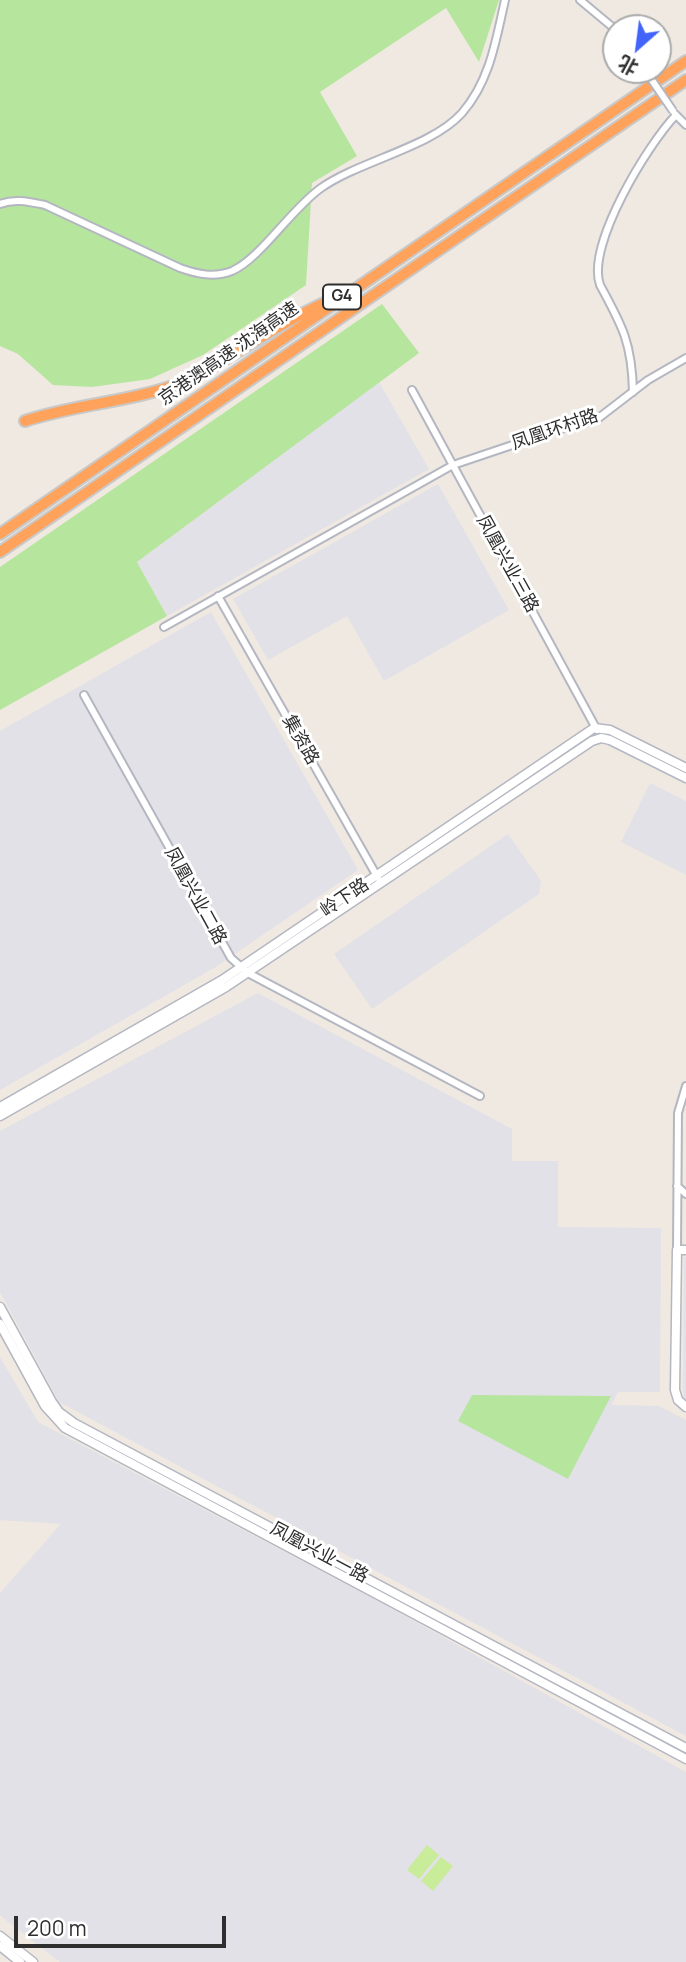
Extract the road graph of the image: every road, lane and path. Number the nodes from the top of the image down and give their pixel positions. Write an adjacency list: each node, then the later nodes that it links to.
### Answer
1 (505, 0): 9 (street)
2 (580, 0): 3 (street)
3 (602, 18)
4 (686, 61): 10 (highway, 京港澳高速 沈海高速 / G4)
5 (686, 80): 17 (highway, 京港澳高速 沈海高速 / G4)
6 (655, 84): 7 (street, bridge)
7 (674, 113): 8 (street); 13 (street)
8 (686, 125)
9 (0, 204)
10 (357, 287): 14 (highway); 16 (highway, 京港澳高速 沈海高速 / G4)
11 (686, 358): 13 (street, 凤凰环村路)
12 (412, 390): 15 (street, 凤凰兴业三路)
13 (633, 392): 15 (street, 凤凰环村路)
14 (25, 421)
15 (453, 465): 18 (street, 凤凰环村路); 21 (street, 凤凰兴业三路)
16 (0, 534)
17 (0, 552)
18 (218, 596): 19 (street, 凤凰环村路); 25 (street, 集资路)
19 (164, 627)
20 (84, 695): 26 (street, 凤凰兴业二路)
21 (597, 728): 22 (street, 凤凰兴业三路); 23 (street); 25 (street, 岭下路)
22 (601, 738): 24 (street); 25 (street, 岭下路)
23 (686, 768)
24 (686, 778)
25 (379, 879): 26 (street, 岭下路)
26 (245, 970): 28 (street, 凤凰兴业二路); 29 (street, 岭下路); 30 (street, 岭下路)
27 (686, 1086): 31 (street)
28 (480, 1096)
29 (0, 1107)
30 (0, 1116)
31 (677, 1186): 32 (street); 33 (street); 34 (street)
32 (686, 1186)
33 (686, 1194)
34 (681, 1250): 37 (street)
35 (0, 1307): 38 (street, 凤凰兴业一路)
36 (0, 1324): 39 (street, 凤凰兴业一路)
37 (686, 1407)
38 (686, 1748)
39 (686, 1759)
40 (0, 1936): 43 (street)
41 (0, 1946): 42 (street)
42 (20, 1962)
43 (33, 1962)

